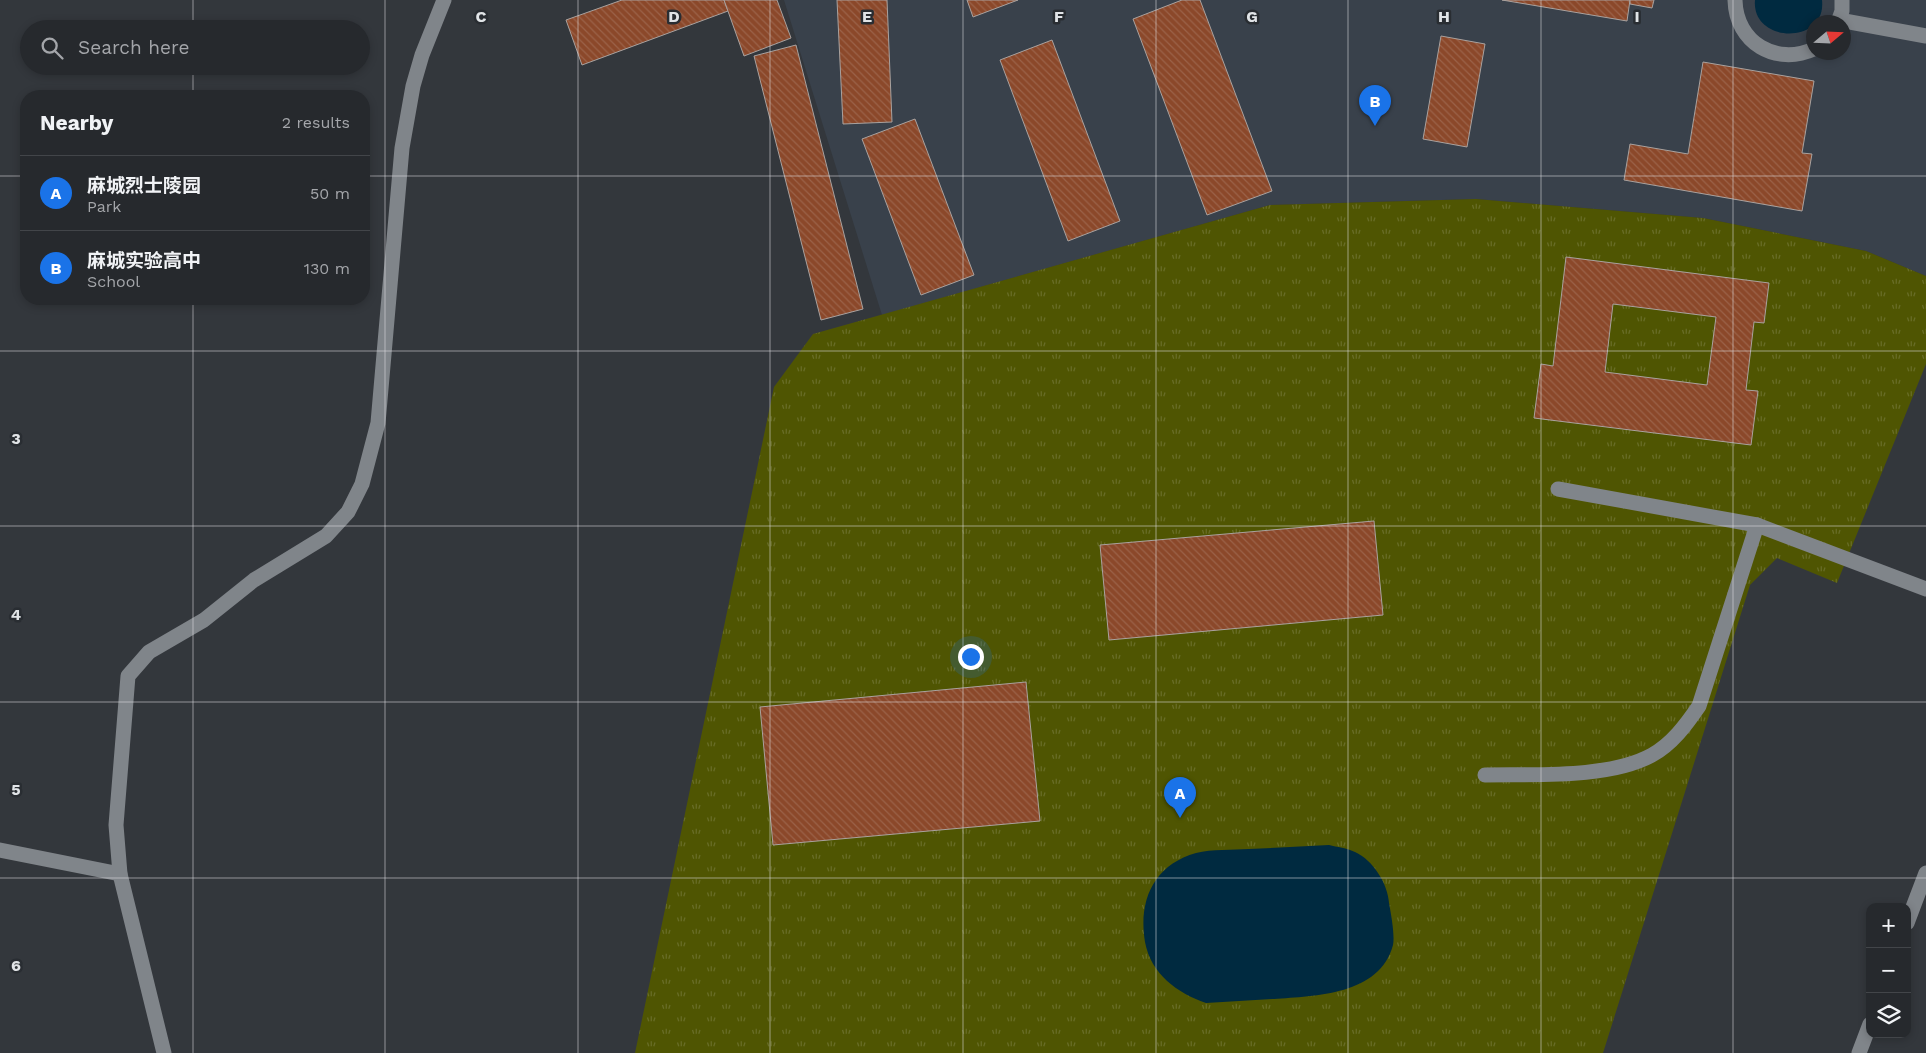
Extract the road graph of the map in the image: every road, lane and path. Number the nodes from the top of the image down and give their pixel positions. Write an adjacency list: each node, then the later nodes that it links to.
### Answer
1 (444, 0): 14 (street)
2 (1735, 0): 7 (street)
3 (1842, 0): 4 (street)
4 (1840, 15)
5 (1851, 23): 6 (street)
6 (1926, 36)
7 (1806, 51)
8 (1558, 489): 9 (street)
9 (1757, 525): 10 (street); 11 (street)
10 (1926, 589)
11 (1485, 775)
12 (0, 850): 14 (street)
13 (1926, 873): 15 (street)
14 (120, 874): 17 (street)
15 (1911, 913)
16 (1866, 1035): 18 (street)
17 (164, 1053)
18 (1859, 1053)

